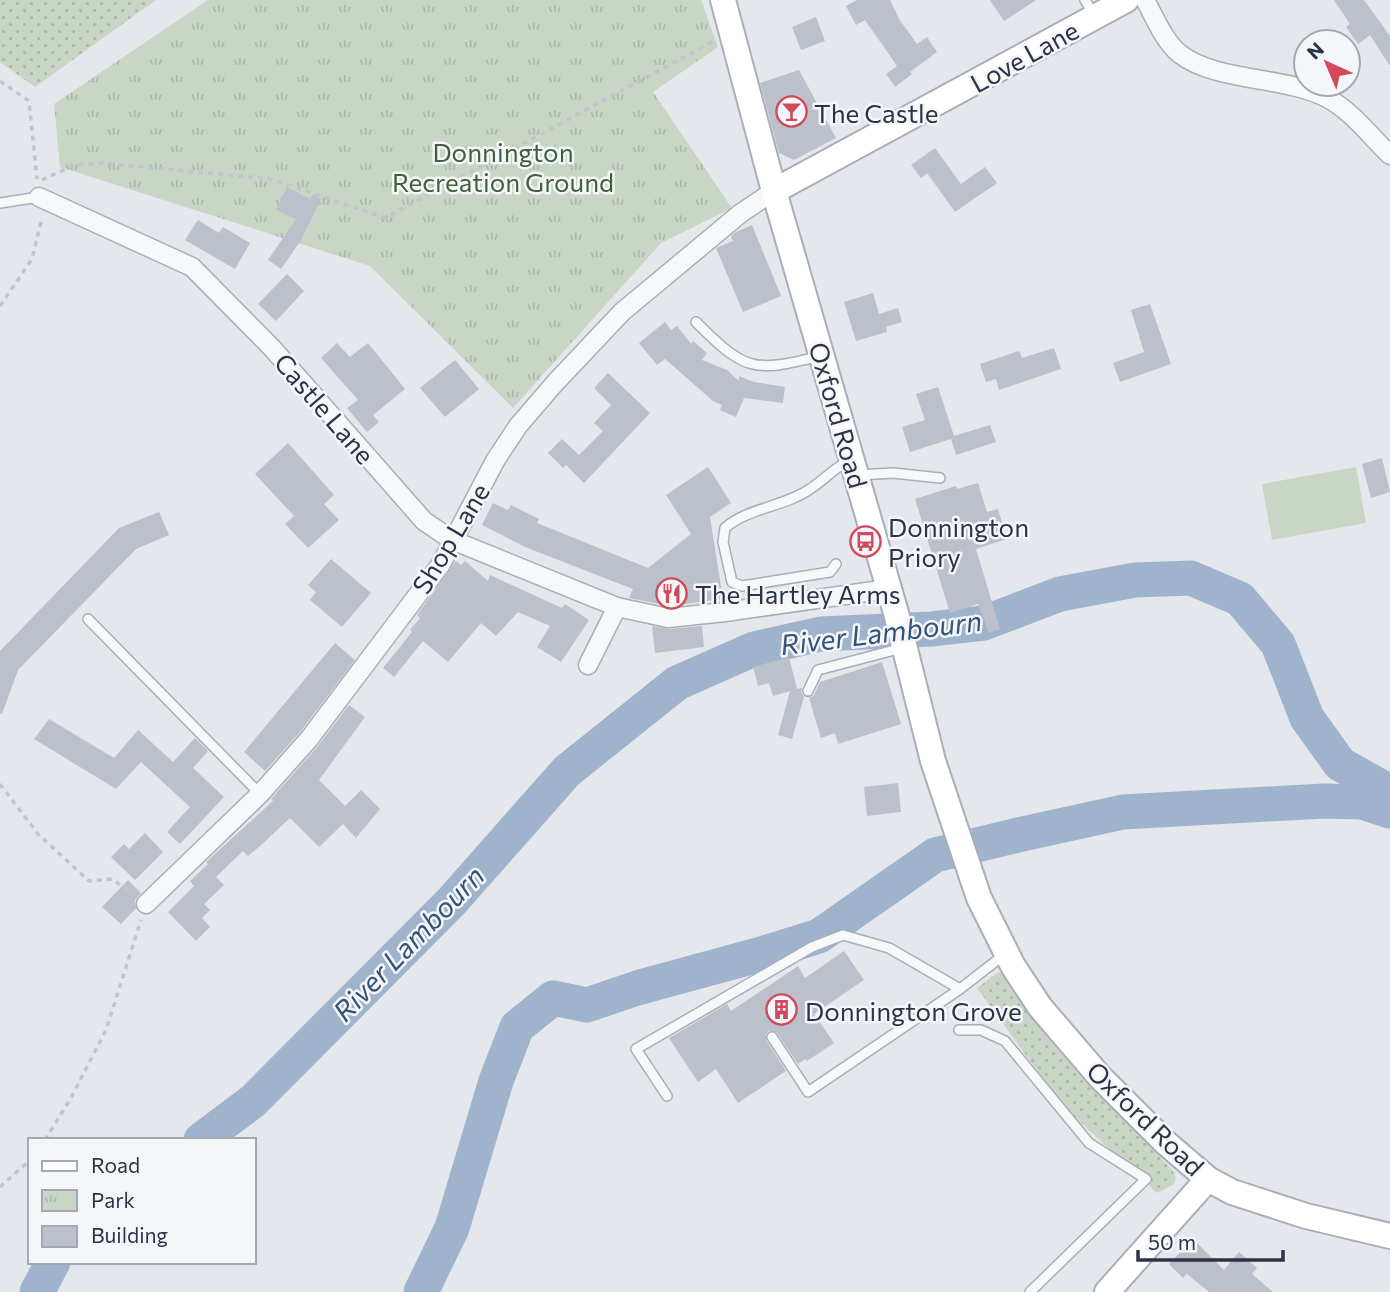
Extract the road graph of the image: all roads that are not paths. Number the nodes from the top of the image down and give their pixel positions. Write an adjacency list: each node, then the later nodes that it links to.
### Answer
1 (723, 0): 6 (main road, Oxford Road)
2 (1126, 0): 4 (main road, Love Lane)
3 (1145, 0): 5 (street)
4 (1090, 9): 6 (main road, Love Lane)
5 (1390, 155)
6 (774, 191): 10 (main road, Oxford Road); 13 (street, Shop Lane)
7 (39, 197): 8 (lane); 13 (street, Castle Lane)
8 (0, 203)
9 (696, 322): 10 (lane)
10 (822, 355): 11 (main road, Oxford Road)
11 (854, 467): 12 (lane); 14 (lane); 15 (main road, Oxford Road)
12 (940, 478)
13 (452, 540): 16 (street, Castle Lane); 21 (street, Shop Lane)
14 (836, 564)
15 (888, 589): 16 (street, Castle Lane); 18 (main road, Oxford Road)
16 (617, 607): 19 (street)
17 (88, 620): 21 (lane)
18 (903, 643): 20 (lane); 23 (main road, Oxford Road)
19 (588, 665)
20 (808, 691)
21 (260, 794): 22 (street, Shop Lane)
22 (146, 904)
23 (1007, 953): 24 (lane); 28 (main road, Oxford Road)
24 (960, 989): 26 (lane); 27 (lane)
25 (959, 1030): 30 (lane)
26 (772, 1037)
27 (667, 1096)
28 (1208, 1179): 29 (main road, Oxford Road); 31 (main road)
29 (1390, 1236)
30 (1030, 1292)
31 (1107, 1292)

